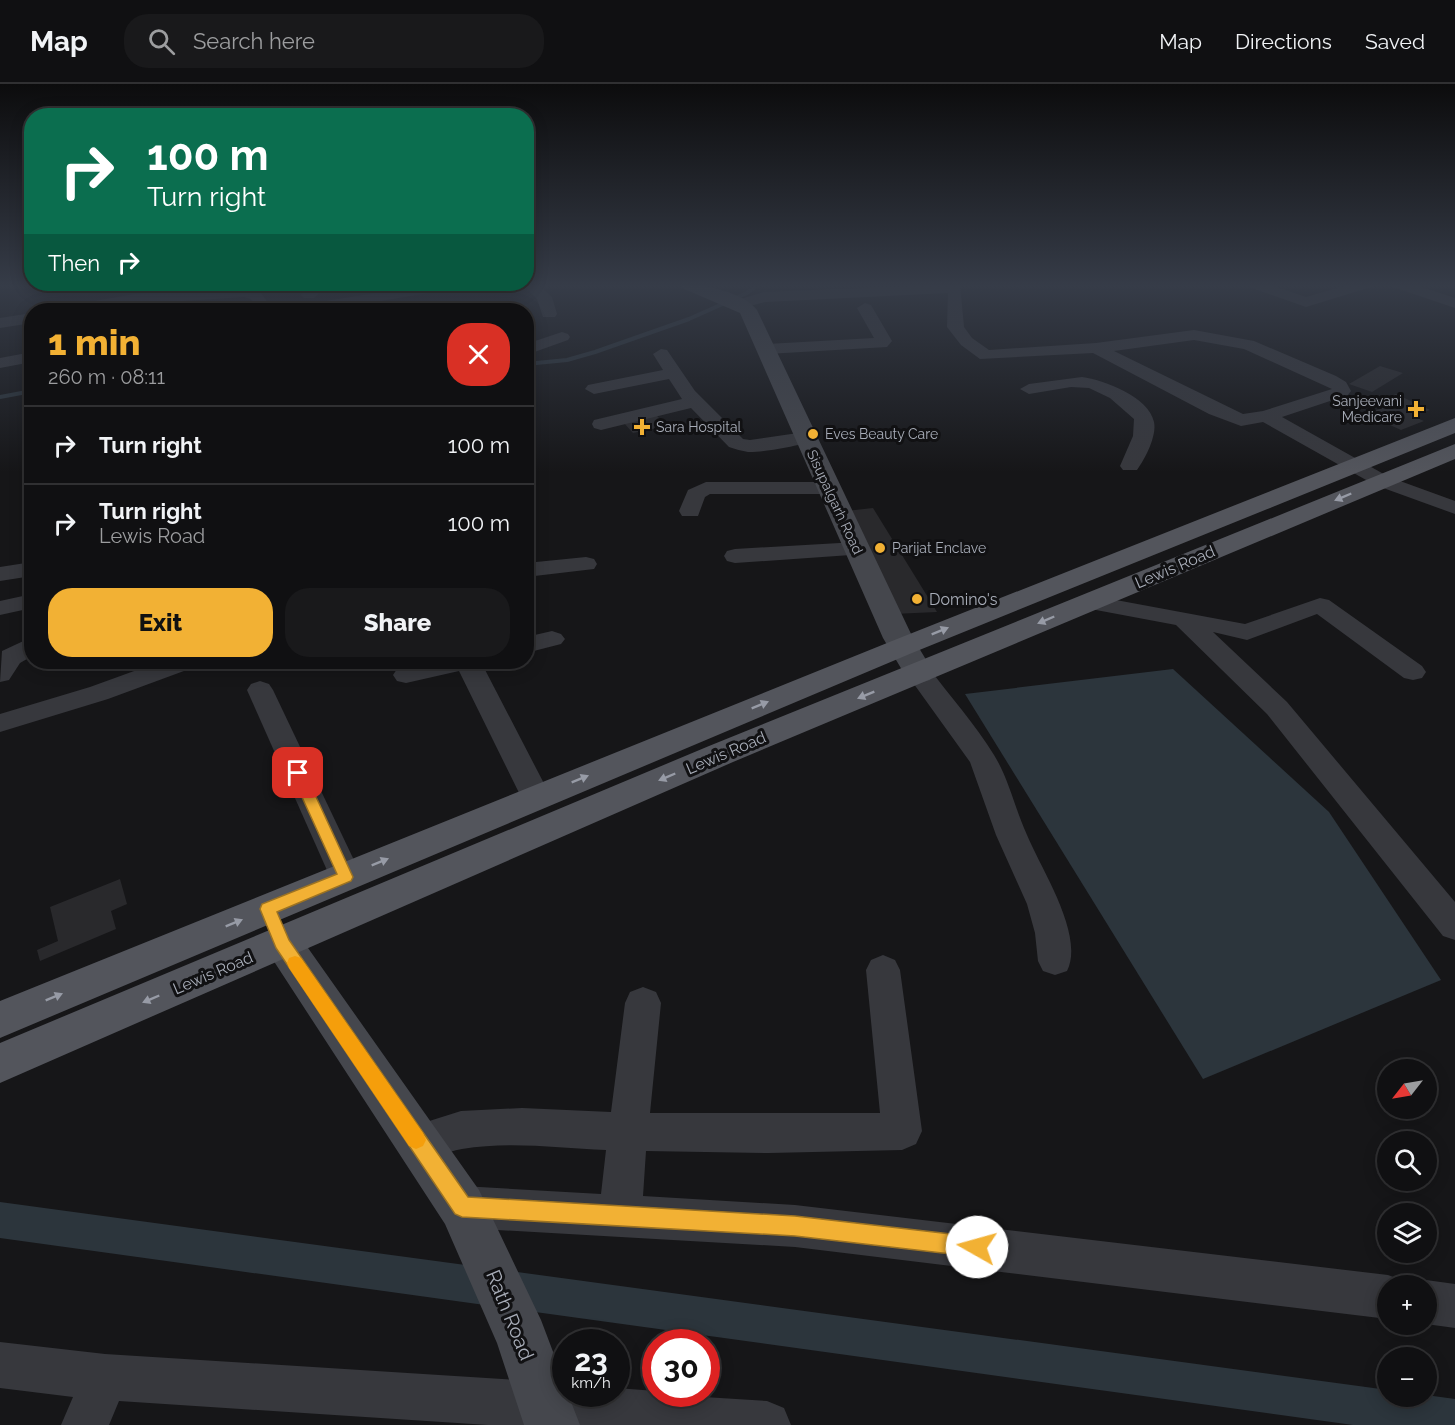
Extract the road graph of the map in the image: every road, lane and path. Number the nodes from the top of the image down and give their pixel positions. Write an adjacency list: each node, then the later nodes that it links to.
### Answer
1 (813, 347): 6 (street)
2 (976, 347): 8 (street)
3 (1106, 347): 5 (street)
4 (1252, 347): 16 (street)
5 (1096, 348): 8 (street); 16 (street)
6 (767, 349): 19 (street, Sisupalgarh Road)
7 (661, 354): 11 (street)
8 (1014, 355): 12 (street)
9 (24, 358): 10 (street)
10 (0, 363)
11 (672, 373): 13 (street); 15 (street)
12 (1048, 386): 14 (street); 22 (street)
13 (594, 389)
14 (1029, 389)
15 (694, 402): 17 (street); 19 (street)
16 (1266, 416): 21 (street)
17 (601, 424)
18 (1455, 425): 21 (main road, Lewis Road)
19 (805, 438): 24 (street, Sisupalgarh Road)
20 (1455, 451): 23 (main road, Lewis Road)
21 (1354, 465): 23 (street); 39 (main road, Lewis Road, one-way to 21)
22 (1130, 466)
23 (1382, 481): 25 (street); 33 (main road, Lewis Road, one-way to 33)
24 (829, 488): 26 (street); 27 (street, Sisupalgarh Road)
25 (1455, 508)
26 (690, 511)
27 (857, 549): 28 (street); 39 (street, Sisupalgarh Road)
28 (735, 556)
29 (586, 564): 30 (street)
30 (534, 569)
31 (24, 570): 32 (street)
32 (0, 574)
33 (1089, 602): 36 (street); 45 (main road, Lewis Road, one-way to 45)
34 (24, 603): 35 (street)
35 (0, 608)
36 (1184, 619): 44 (street); 53 (street)
37 (552, 639): 38 (street)
38 (534, 643)
39 (902, 647): 45 (street, Sisupalgarh Road); 50 (main road, Lewis Road, one-way to 39)
40 (24, 650): 46 (street)
41 (164, 669): 49 (street)
42 (431, 669): 47 (street)
43 (472, 669): 50 (street)
44 (1413, 672)
45 (919, 673): 52 (main road, Lewis Road, one-way to 52); 54 (street)
46 (0, 674)
47 (405, 675)
48 (260, 690): 51 (street)
49 (0, 723)
50 (536, 797): 51 (main road, Lewis Road, one-way to 50)
51 (346, 877): 52 (main road, Lewis Road)
52 (275, 926): 57 (main road, Lewis Road, one-way to 52); 58 (main road, Lewis Road, one-way to 58); 60 (street, Rath Road)
53 (1455, 926)
54 (1055, 961)
55 (883, 970): 59 (street)
56 (643, 1003): 59 (street)
57 (0, 1020)
58 (0, 1063)
59 (628, 1132): 60 (street); 62 (street)
60 (418, 1143): 61 (street, Rath Road)
61 (462, 1207): 62 (street); 68 (street, Rath Road)
62 (620, 1215): 63 (street)
63 (1377, 1296)
64 (1437, 1304): 65 (street)
65 (1455, 1306)
66 (0, 1365): 67 (street)
67 (105, 1377): 68 (street); 69 (street)
68 (549, 1415): 70 (street)
69 (85, 1425)
70 (767, 1425)

